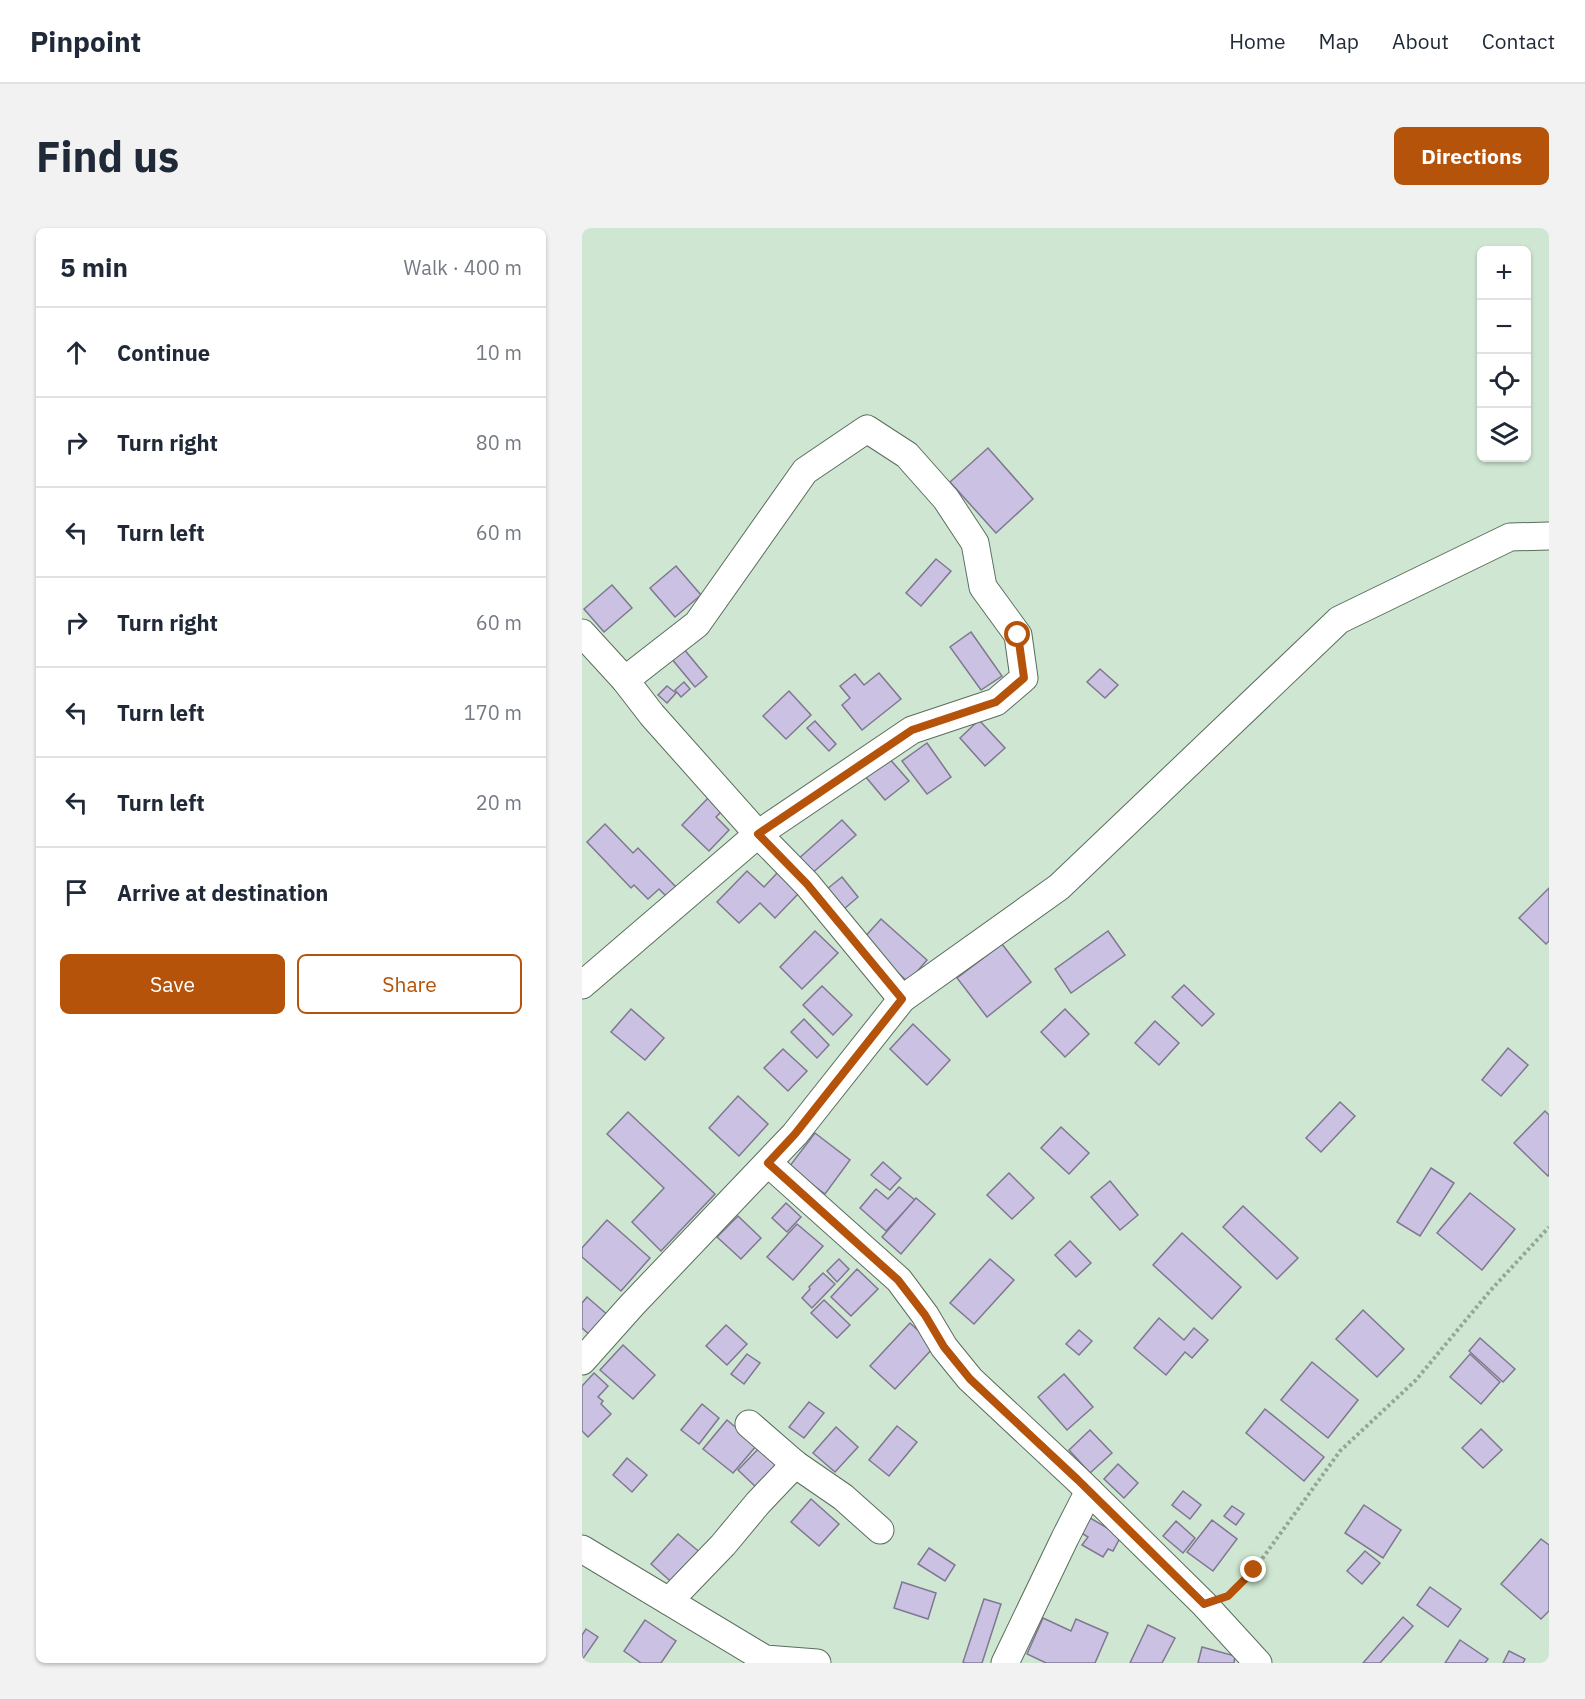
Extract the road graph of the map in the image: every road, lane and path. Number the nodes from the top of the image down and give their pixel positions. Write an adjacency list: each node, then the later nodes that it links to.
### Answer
1 (1549, 536): 6 (street)
2 (582, 633): 3 (street)
3 (625, 680): 4 (street); 4 (street)
4 (758, 834): 5 (street); 6 (street)
5 (582, 985)
6 (902, 999): 7 (street)
7 (768, 1163): 9 (street); 12 (street)
8 (1549, 1227): 16 (path)
9 (582, 1361)
10 (749, 1424): 11 (street)
11 (795, 1464): 13 (street); 15 (street)
12 (1089, 1491): 16 (street); 18 (street)
13 (880, 1530)
14 (582, 1549): 15 (street)
15 (669, 1601): 17 (street)
16 (1204, 1604): 19 (street)
17 (817, 1663)
18 (1005, 1663)
19 (1258, 1663)

